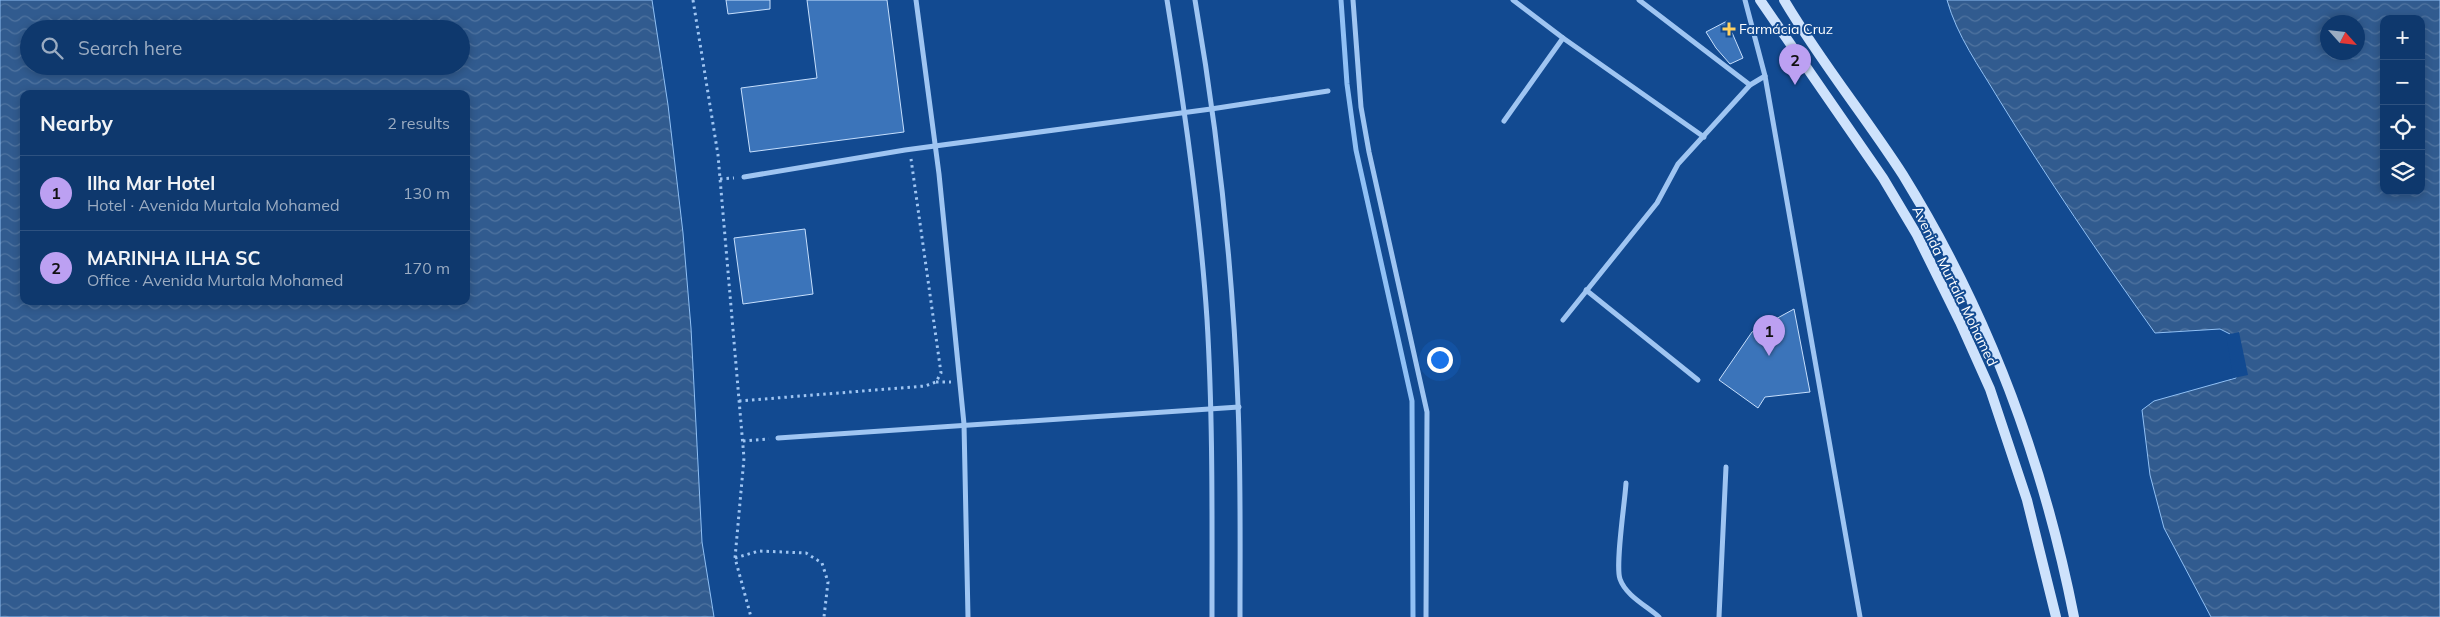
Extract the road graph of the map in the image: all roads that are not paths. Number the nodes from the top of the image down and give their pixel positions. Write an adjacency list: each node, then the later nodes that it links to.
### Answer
1 (916, 0): 18 (street)
2 (1167, 0): 15 (street)
3 (1195, 0): 14 (street)
4 (1353, 0): 32 (street)
5 (1513, 0): 10 (street)
6 (1639, 0): 12 (street)
7 (1746, 0): 11 (street)
8 (1760, 0): 36 (street, Avenida Murtala Mohamed)
9 (1784, 0): 37 (street, Avenida Murtala Mohamed)
10 (1562, 38): 16 (street); 17 (street)
11 (1765, 76): 12 (street); 35 (street)
12 (1750, 85): 17 (street)
13 (1328, 91): 14 (street)
14 (1211, 109): 15 (street); 23 (street)
15 (1183, 113): 18 (street); 24 (street)
16 (1504, 121)
17 (1704, 137): 20 (street)
18 (935, 146): 19 (street); 25 (street)
19 (744, 177)
20 (1586, 290): 21 (street); 22 (street)
21 (1563, 320)
22 (1698, 380)
23 (1238, 407): 24 (street); 31 (street)
24 (1211, 409): 25 (street); 30 (street)
25 (964, 424): 26 (street); 29 (street)
26 (778, 438)
27 (1726, 467): 34 (street)
28 (1626, 483): 33 (street)
29 (968, 617)
30 (1212, 617)
31 (1240, 617)
32 (1426, 617)
33 (1659, 617)
34 (1719, 617)
35 (1860, 617)
36 (2056, 617)
37 (2074, 617)

